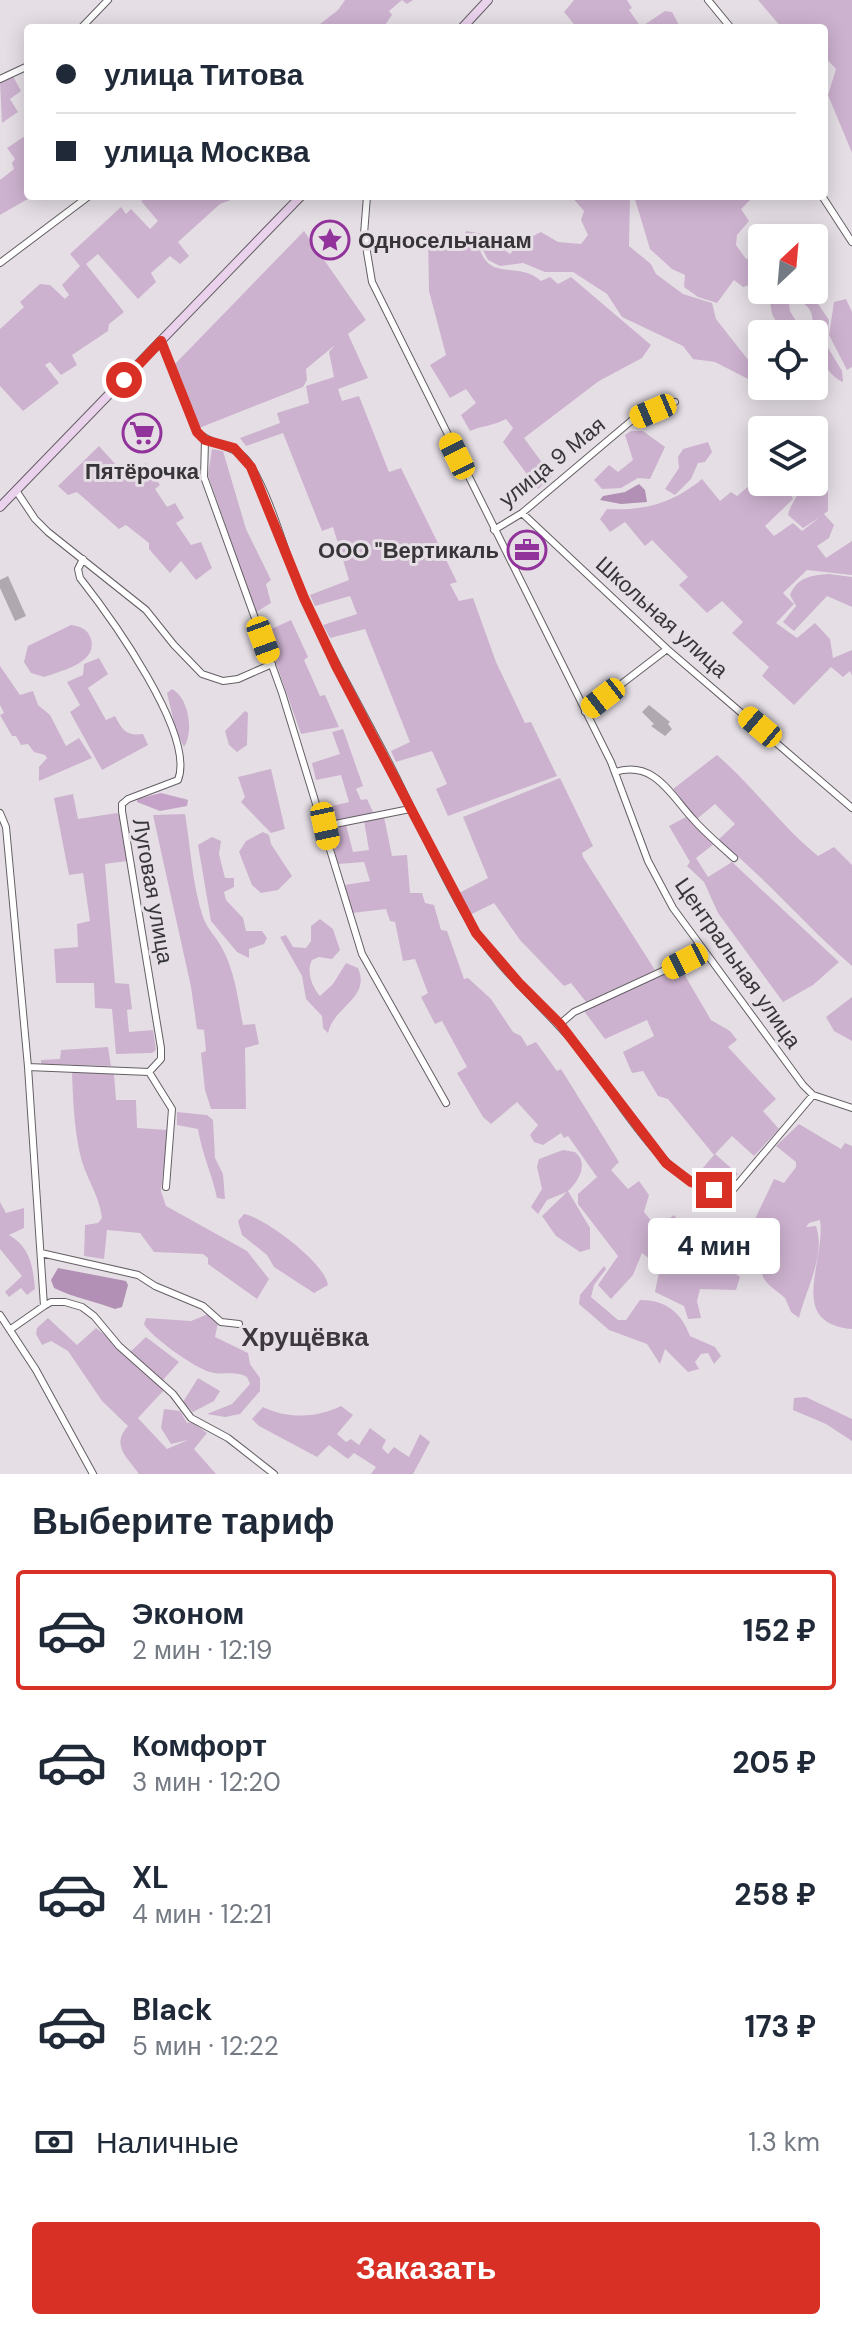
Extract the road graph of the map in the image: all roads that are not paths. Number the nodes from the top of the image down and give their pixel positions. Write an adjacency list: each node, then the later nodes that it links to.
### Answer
1 (108, 0): 4 (street)
2 (488, 0): 5 (main road)
3 (708, 0): 6 (street)
4 (85, 24)
5 (466, 24)
6 (728, 24)
7 (24, 68): 8 (street)
8 (0, 79)
9 (84, 200): 14 (street)
10 (297, 200): 15 (main road)
11 (366, 200): 21 (street, Центральная улица)
12 (825, 200): 13 (street)
13 (852, 242)
14 (0, 263)
15 (161, 341): 17 (street); 18 (main road)
16 (675, 402): 20 (street, улица 9 Мая)
17 (205, 440): 24 (street); 28 (street)
18 (17, 492): 19 (main road); 22 (street)
19 (0, 507)
20 (522, 513): 21 (street, улица 9 Мая); 23 (street, Школьная улица)
21 (494, 530): 25 (street, Центральная улица)
22 (83, 559): 24 (street); 35 (street, Луговая улица)
23 (667, 649): 25 (street); 27 (street, Школьная улица)
24 (272, 664): 30 (street)
25 (585, 712): 26 (street, Центральная улица)
26 (615, 772): 31 (street); 32 (street, Центральная улица)
27 (852, 808)
28 (410, 809): 30 (street); 33 (street)
29 (0, 813): 34 (street)
30 (325, 826): 37 (street)
31 (734, 858)
32 (704, 952): 33 (street); 36 (street, Центральная улица)
33 (560, 1024): 36 (street)
34 (28, 1067): 35 (street); 40 (street)
35 (149, 1072): 39 (street)
36 (813, 1095): 38 (street)
37 (446, 1103)
38 (852, 1108)
39 (166, 1187)
40 (41, 1253): 41 (street); 43 (street)
41 (44, 1306): 44 (street); 46 (street)
42 (0, 1315): 44 (street)
43 (239, 1324)
44 (11, 1329): 45 (street)
45 (93, 1474)
46 (274, 1474)

